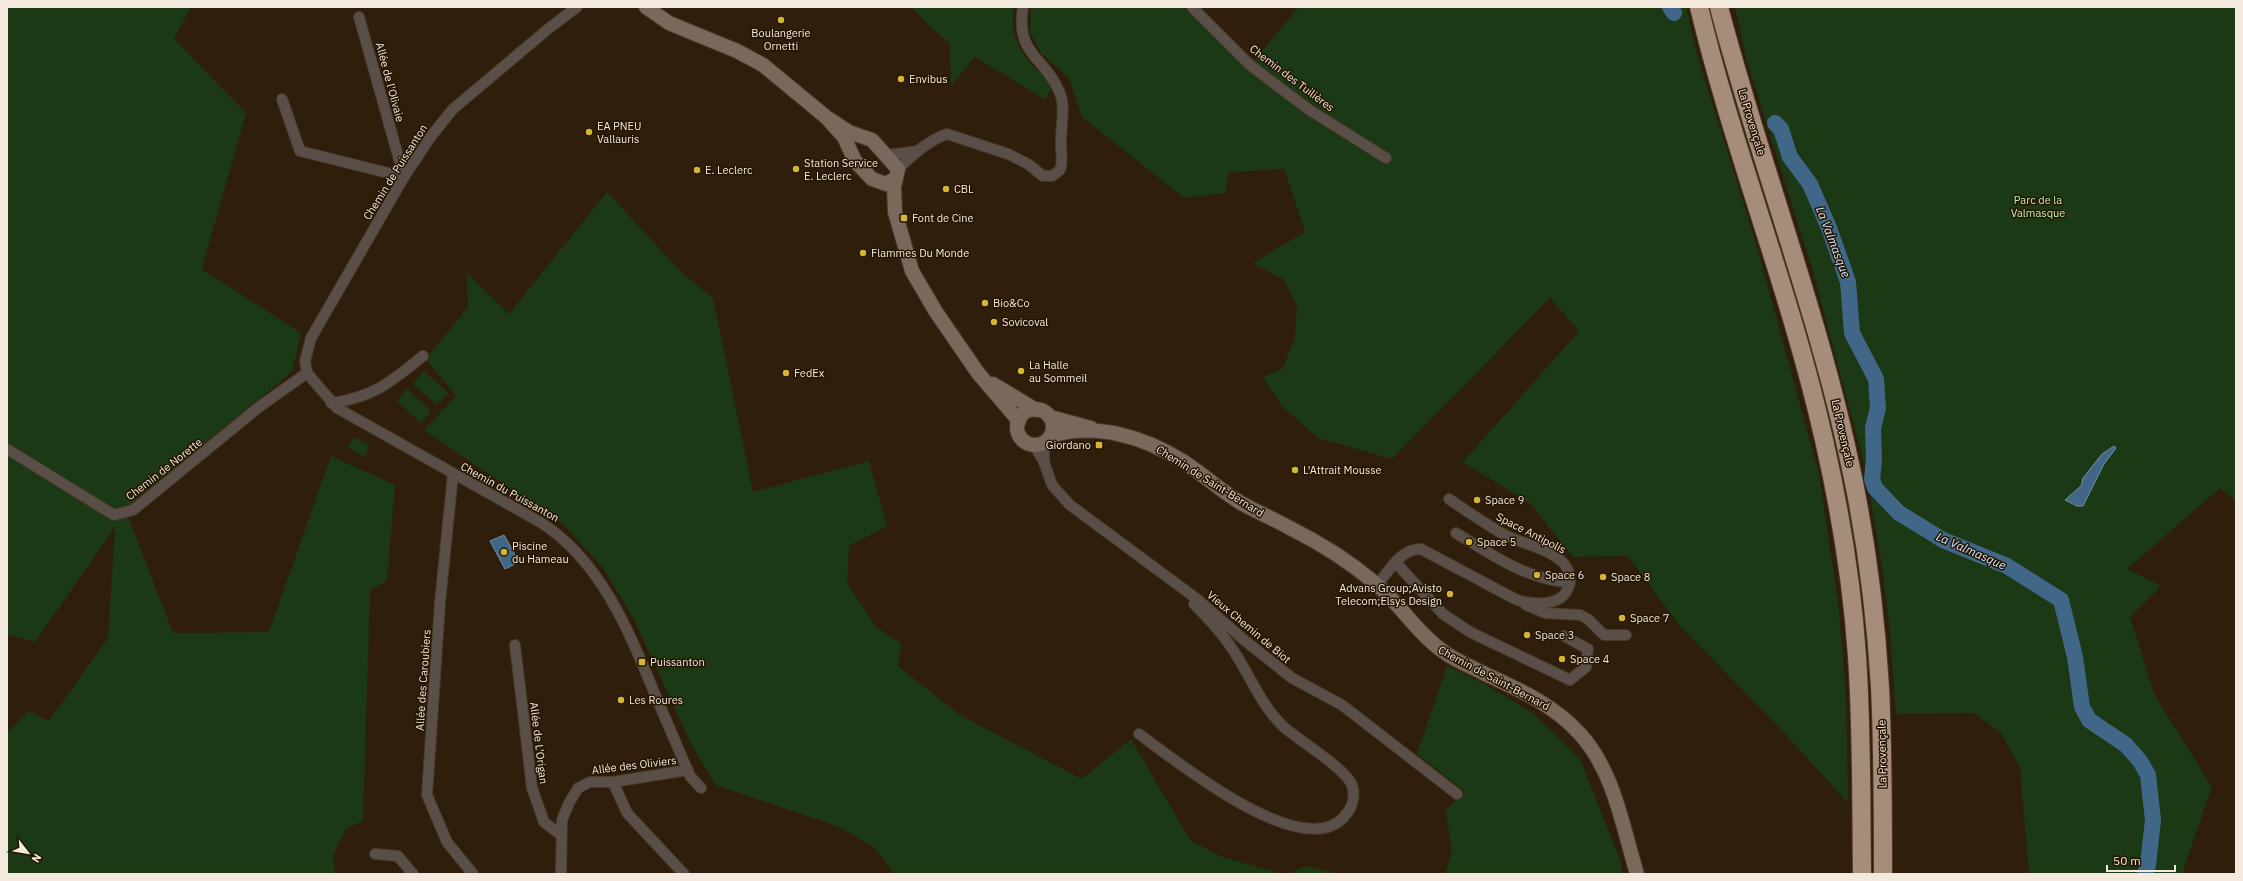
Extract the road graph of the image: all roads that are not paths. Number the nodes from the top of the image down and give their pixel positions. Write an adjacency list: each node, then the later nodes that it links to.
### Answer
1 (577, 7): 16 (street, Chemin de Puissanton)
2 (646, 7): 9 (main road)
3 (1023, 7): 12 (street)
4 (1192, 7): 14 (street, Chemin des Tuilières)
5 (1699, 7): 52 (highway, La Provençale)
6 (1719, 7): 53 (highway, La Provençale)
7 (360, 17): 16 (street, Allée de l'Olivaie)
8 (282, 99): 16 (street)
9 (826, 118): 10 (main road); 11 (main road)
10 (862, 137): 11 (main road); 13 (main road)
11 (851, 151): 17 (main road)
12 (918, 151): 13 (street); 15 (street)
13 (887, 155): 15 (main road)
14 (1386, 158)
15 (897, 174): 17 (main road); 18 (main road)
16 (404, 177): 20 (street, Chemin de Puissanton)
17 (876, 182): 18 (main road)
18 (895, 212): 21 (main road)
19 (423, 356): 22 (street)
20 (307, 373): 22 (street, Chemin du Puissanton); 28 (street, Chemin de Norette)
21 (978, 373): 23 (main road); 25 (main road)
22 (331, 403): 29 (street, Chemin du Puissanton)
23 (1036, 410): 24 (main road); 25 (main road)
24 (1050, 417): 26 (main road, Chemin de Saint-Bernard); 27 (main road)
25 (1019, 421): 27 (main road)
26 (1098, 431): 27 (main road, Chemin de Saint-Bernard); 35 (main road, Chemin de Saint-Bernard)
27 (1043, 441): 33 (street, Vieux Chemin de Biot)
28 (7, 449)
29 (453, 474): 41 (street, Chemin du Puissanton); 48 (street, Allée des Caroubiers)
30 (1449, 499): 34 (street, Space Antipolis)
31 (1456, 533): 34 (street)
32 (1396, 563): 35 (street); 36 (street); 38 (street)
33 (1172, 581): 40 (street); 44 (street, Vieux Chemin de Biot)
34 (1570, 583): 36 (street)
35 (1377, 585): 51 (main road, Chemin de Saint-Bernard)
36 (1517, 600): 37 (street)
37 (1626, 635)
38 (1564, 636)
39 (515, 645): 45 (street, Allée de L'Origan)
40 (1139, 734)
41 (688, 770): 42 (street, Allée des Oliviers); 43 (street, Chemin du Puissanton)
42 (613, 782): 45 (street, Allée des Oliviers); 50 (street)
43 (701, 788)
44 (1457, 794)
45 (561, 835): 49 (street, Allée des Oliviers)
46 (375, 854): 47 (street)
47 (413, 874)
48 (473, 874)
49 (561, 874)
50 (684, 874)
51 (1637, 874)
52 (1862, 874)
53 (1883, 874)

